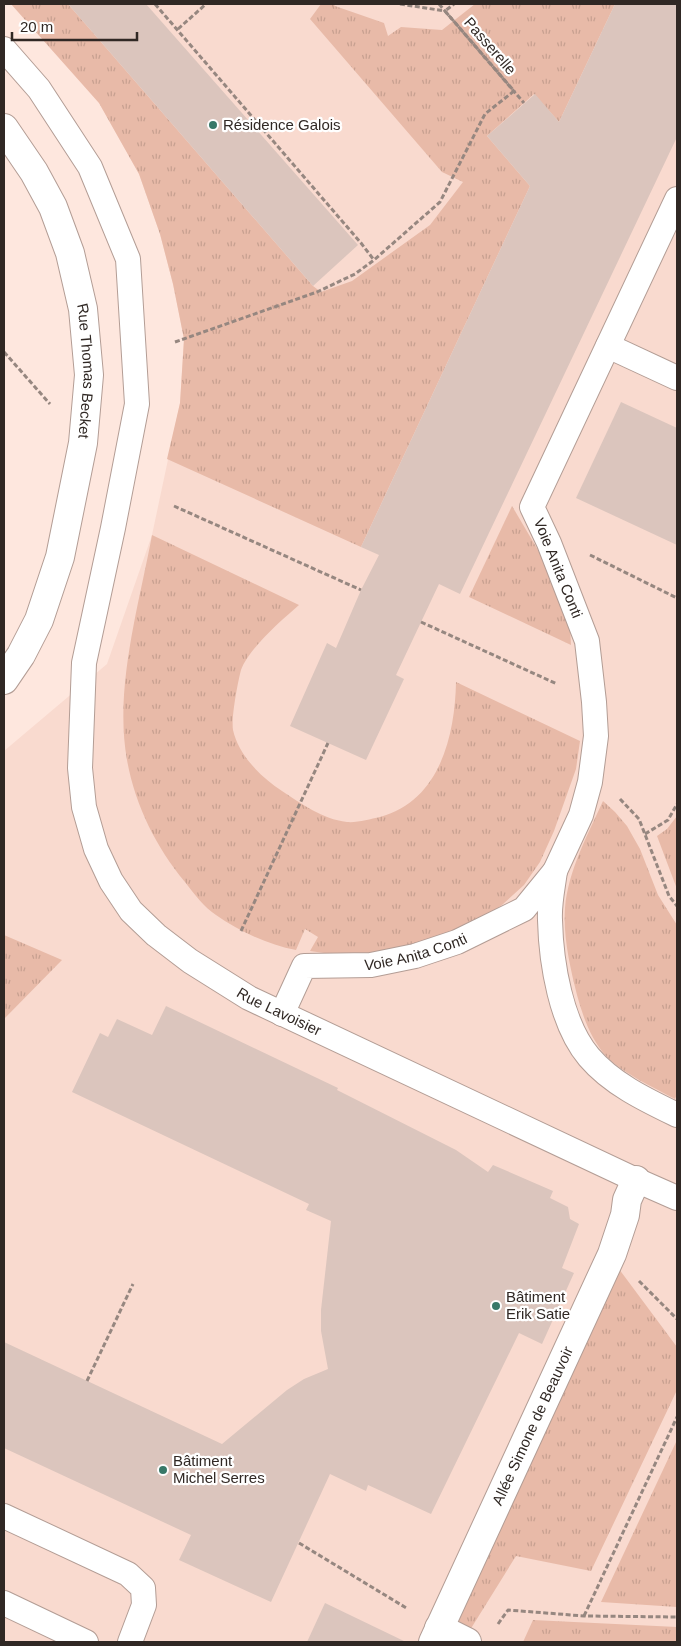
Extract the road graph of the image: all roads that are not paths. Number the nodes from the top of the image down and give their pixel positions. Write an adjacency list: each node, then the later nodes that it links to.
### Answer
1 (4, 49): 8 (lane, Rue Lavoisier)
2 (4, 128): 6 (street, Rue Thomas Becket)
3 (677, 200): 4 (lane, Voie Anita Conti)
4 (608, 346): 5 (lane); 7 (lane, Voie Anita Conti)
5 (677, 378)
6 (4, 680)
7 (555, 871): 8 (lane, Voie Anita Conti); 9 (lane, Voie Anita Conti)
8 (282, 1014): 10 (lane, Rue Lavoisier)
9 (677, 1115)
10 (636, 1180): 11 (lane, Rue Lavoisier); 14 (street, Allée Simone de Beauvoir)
11 (677, 1198)
12 (4, 1516): 16 (lane)
13 (4, 1603): 15 (lane)
14 (436, 1635): 17 (street)
15 (86, 1642)
16 (130, 1642)
17 (467, 1642)

